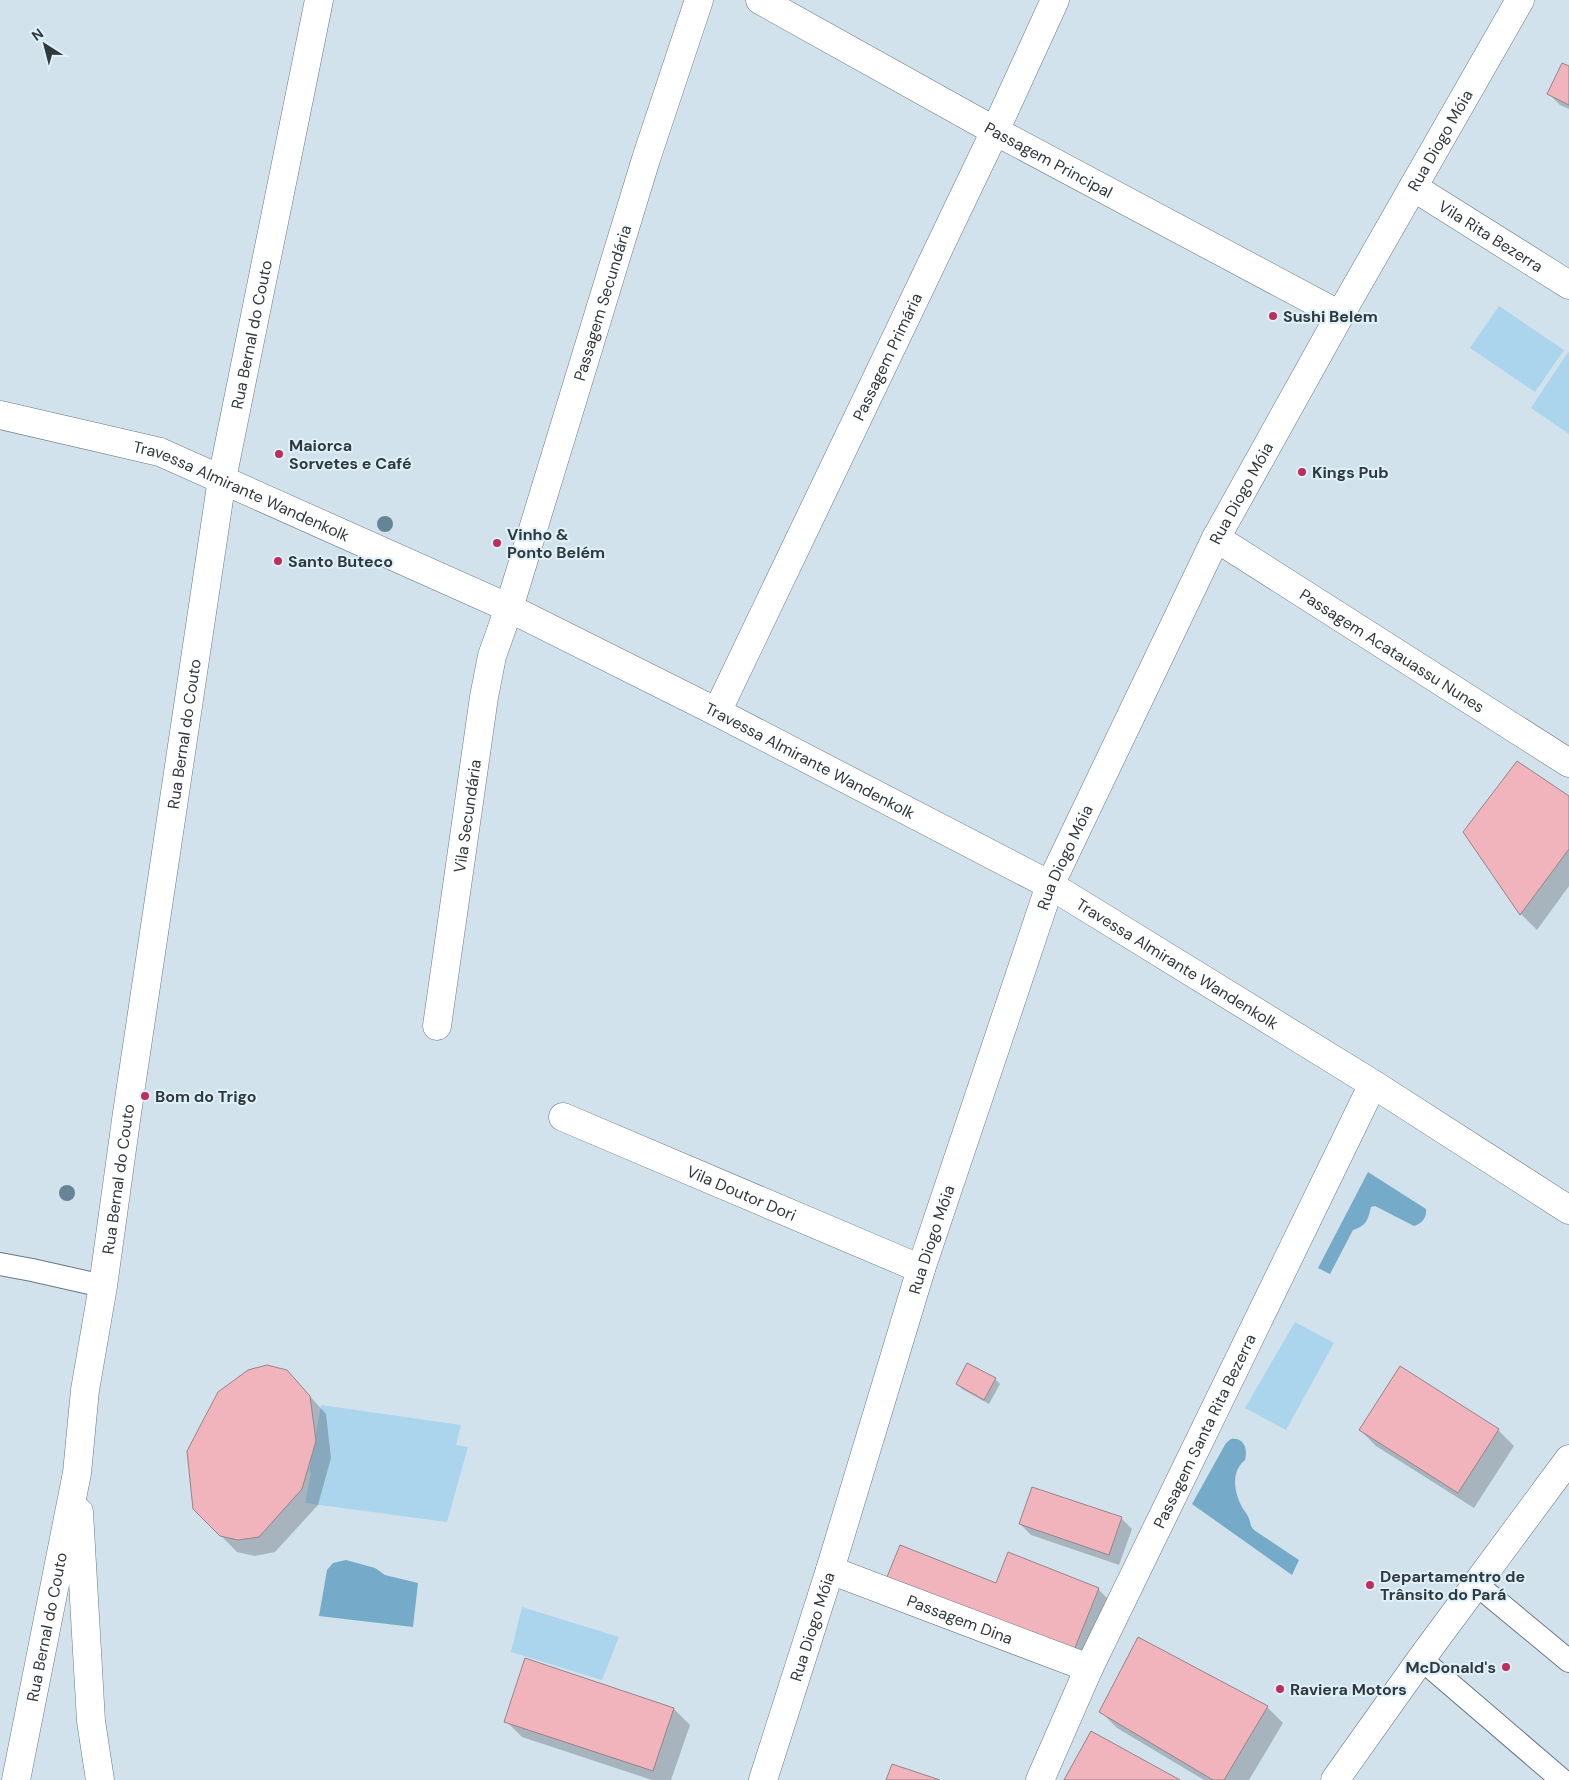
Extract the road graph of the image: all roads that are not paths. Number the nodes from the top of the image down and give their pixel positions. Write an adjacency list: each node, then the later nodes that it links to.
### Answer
1 (319, 0): 11 (street, Rua Bernal do Couto)
2 (699, 0): 13 (street, Passagem Secundária)
3 (760, 0): 6 (street, Passagem Principal)
4 (1055, 0): 6 (street, Passagem Primária)
5 (1520, 0): 7 (street, Rua Diogo Móia)
6 (994, 131): 9 (street, Passagem Principal); 14 (street, Passagem Primária)
7 (1413, 187): 8 (street, Vila Rita Bezerra); 9 (street, Rua Diogo Móia)
8 (1569, 285)
9 (1340, 315): 12 (street, Rua Diogo Móia)
10 (0, 415): 11 (street, Travessa Almirante Wandenkolk)
11 (222, 479): 13 (street, Travessa Almirante Wandenkolk); 23 (street, Rua Bernal do Couto)
12 (1216, 538): 15 (street, Passagem Acatauassu Nunes); 16 (street, Rua Diogo Móia)
13 (509, 608): 14 (street, Travessa Almirante Wandenkolk); 17 (street, Vila Secundária)
14 (717, 712): 16 (street, Travessa Almirante Wandenkolk)
15 (1569, 763)
16 (1050, 885): 18 (street, Travessa Almirante Wandenkolk); 22 (street, Rua Diogo Móia)
17 (437, 1026)
18 (1373, 1084): 20 (street, Travessa Almirante Wandenkolk); 30 (street, Passagem Santa Rita Bezerra)
19 (563, 1117): 22 (street, Vila Doutor Dori)
20 (1569, 1210)
21 (0, 1264): 23 (lane)
22 (921, 1269): 26 (street, Rua Diogo Móia)
23 (103, 1286): 25 (street, Rua Bernal do Couto)
24 (1569, 1459): 27 (street)
25 (77, 1473): 31 (street, Rua Bernal do Couto); 32 (street, Rua Bernal do Couto)
26 (830, 1570): 30 (street, Passagem Dina); 33 (street, Rua Diogo Móia)
27 (1476, 1584): 28 (street); 29 (lane)
28 (1421, 1659): 35 (street); 36 (lane)
29 (1569, 1661)
30 (1089, 1668): 34 (street, Passagem Santa Rita Bezerra)
31 (16, 1780)
32 (100, 1780)
33 (763, 1780)
34 (1040, 1780)
35 (1336, 1780)
36 (1562, 1780)

